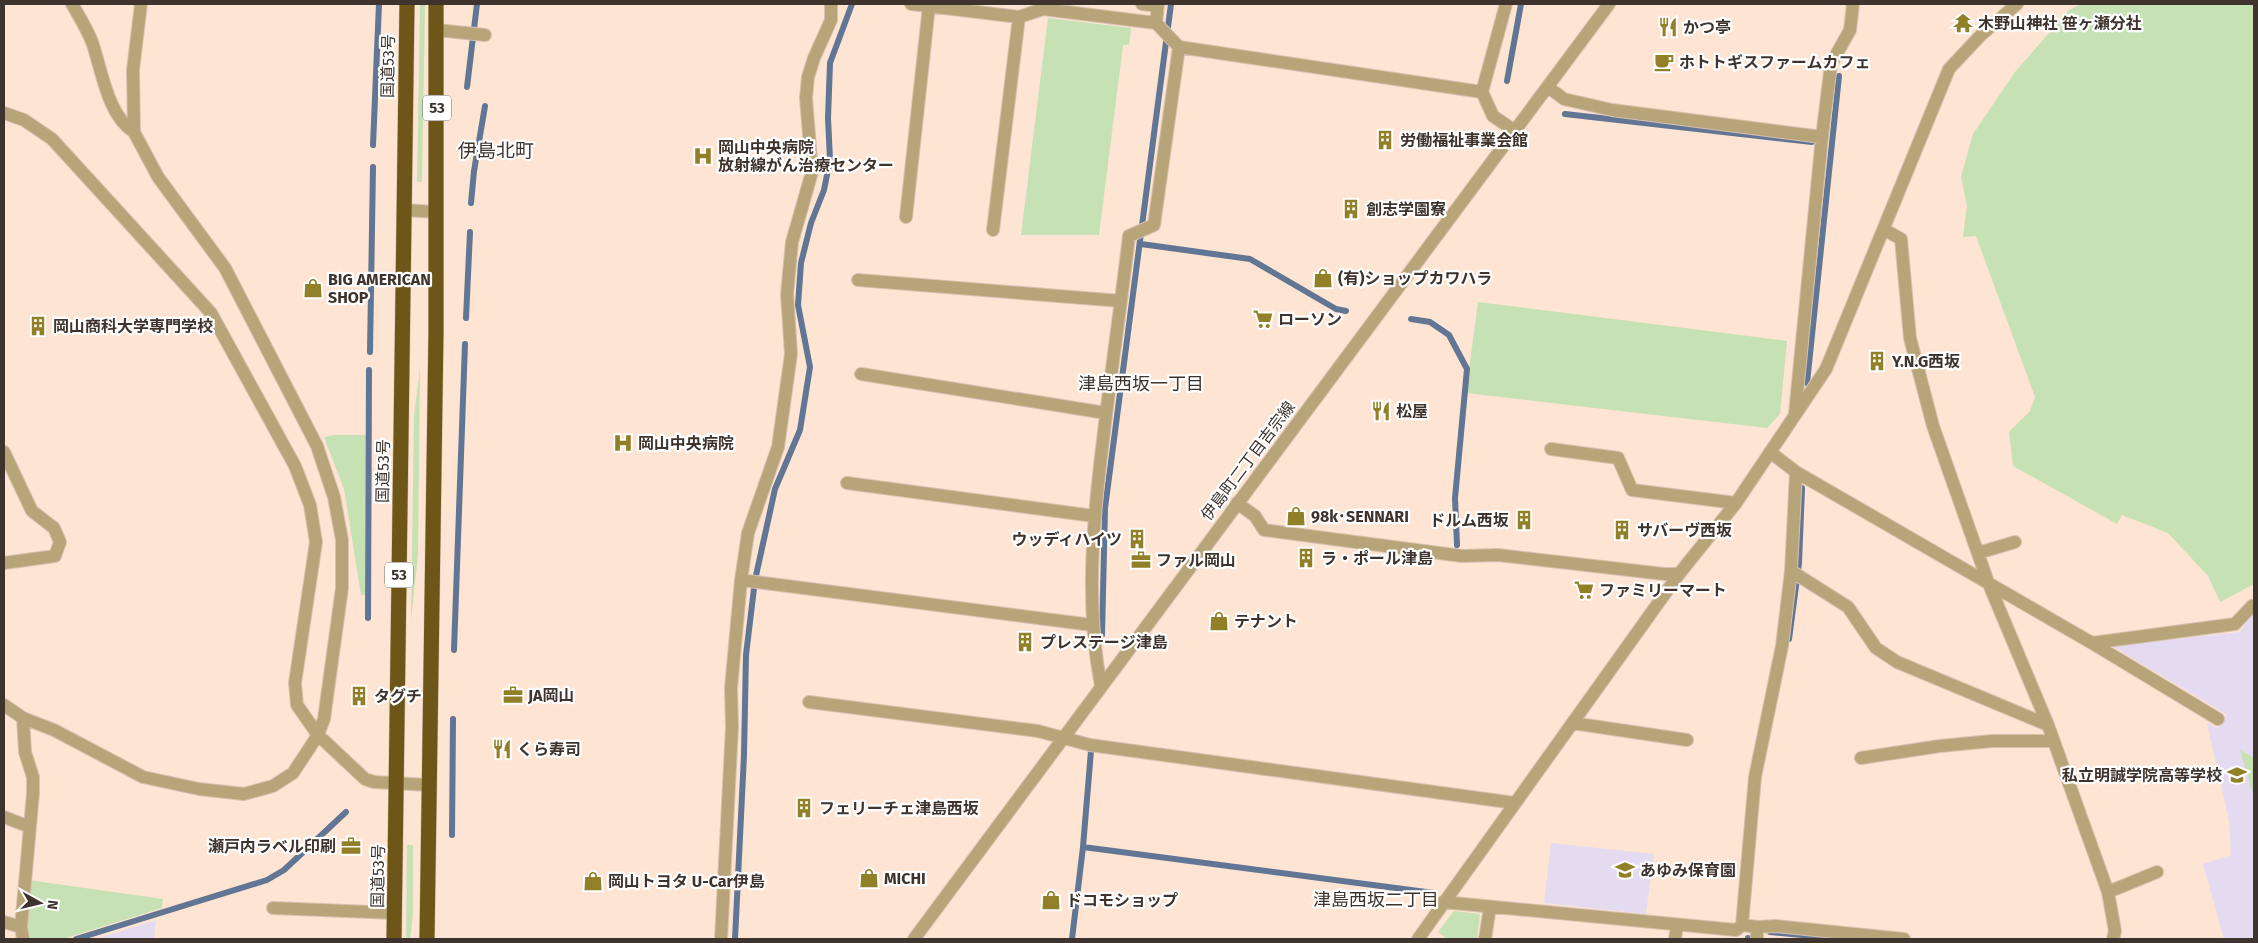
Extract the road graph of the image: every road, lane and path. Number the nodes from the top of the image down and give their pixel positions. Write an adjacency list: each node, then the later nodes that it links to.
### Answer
1 (72, 4): 23 (street)
2 (141, 4): 23 (street)
3 (407, 4): 25 (highway, 国道53号 / 53)
4 (436, 4): 16 (highway, 53)
5 (831, 4): 48 (street)
6 (911, 4): 13 (street)
7 (1142, 4): 12 (street)
8 (1506, 4): 20 (street)
9 (1609, 4): 19 (street, 伊島町二丁目吉宗線)
10 (1853, 4): 24 (street)
11 (2017, 4): 29 (street)
12 (1157, 5): 15 (street)
13 (930, 6): 14 (street); 27 (street)
14 (1019, 18): 15 (street); 28 (street)
15 (1158, 26): 18 (street)
16 (437, 30): 17 (street); 26 (highway, 53)
17 (478, 34)
18 (1177, 45): 20 (street); 31 (street)
19 (1548, 87): 22 (street, 伊島町二丁目吉宗線); 24 (street)
20 (1482, 92): 22 (street)
21 (4, 114): 60 (street)
22 (1515, 130): 40 (street, 伊島町二丁目吉宗線)
23 (134, 132): 60 (street)
24 (1822, 137): 34 (street)
25 (404, 210): 26 (street); 65 (highway, 国道53号 / 53)
26 (437, 212): 66 (highway, 53)
27 (906, 217)
28 (993, 230)
29 (1885, 230): 34 (street); 44 (street)
30 (858, 280): 31 (street)
31 (1121, 301): 33 (street)
32 (861, 374): 33 (street)
33 (1106, 413): 42 (street)
34 (1794, 416): 37 (street)
35 (1551, 449): 41 (street)
36 (4, 452): 45 (street)
37 (1770, 452): 38 (street); 41 (street)
38 (1796, 472): 46 (street); 49 (street)
39 (847, 483): 42 (street)
40 (1237, 503): 47 (street); 53 (street, 伊島町二丁目吉宗線)
41 (1736, 503): 47 (street)
42 (1094, 516): 51 (street)
43 (2015, 542): 44 (street)
44 (1978, 553): 49 (street)
45 (4, 563)
46 (1795, 573): 59 (street); 78 (street)
47 (1679, 574): 58 (street)
48 (744, 580): 51 (street); 83 (street)
49 (1988, 582): 52 (street); 59 (street)
50 (2254, 607): 52 (street)
51 (1092, 625): 53 (street)
52 (2092, 642): 57 (street)
53 (1101, 686): 61 (street, 伊島町二丁目吉宗線)
54 (809, 702): 61 (street)
55 (4, 705): 56 (street)
56 (23, 718): 60 (street); 69 (street)
57 (2218, 719)
58 (1572, 723): 62 (street); 67 (street)
59 (2048, 726): 63 (street)
60 (318, 735): 65 (street)
61 (1065, 737): 67 (street); 84 (street, 伊島町二丁目吉宗線)
62 (1687, 740)
63 (2053, 741): 64 (street); 71 (street)
64 (1861, 758)
65 (397, 784): 66 (street); 75 (highway, 国道53号 / 53)
66 (429, 785): 82 (highway, 53)
67 (1515, 803): 72 (street)
68 (4, 817): 69 (street)
69 (30, 827): 79 (street)
70 (2157, 872): 71 (street)
71 (2108, 892): 89 (street)
72 (1443, 902): 73 (street); 85 (street)
73 (1490, 907): 77 (street); 86 (street)
74 (273, 908): 75 (street)
75 (395, 913): 81 (highway, 国道53号 / 53)
76 (4, 922): 79 (street)
77 (1677, 925): 78 (street); 87 (street)
78 (1742, 925): 80 (street)
79 (22, 933)
80 (1757, 933): 88 (street)
81 (394, 939)
82 (427, 939)
83 (721, 939)
84 (914, 939)
85 (1418, 939)
86 (1485, 939)
87 (1675, 939)
88 (1904, 939)
89 (2113, 939)

